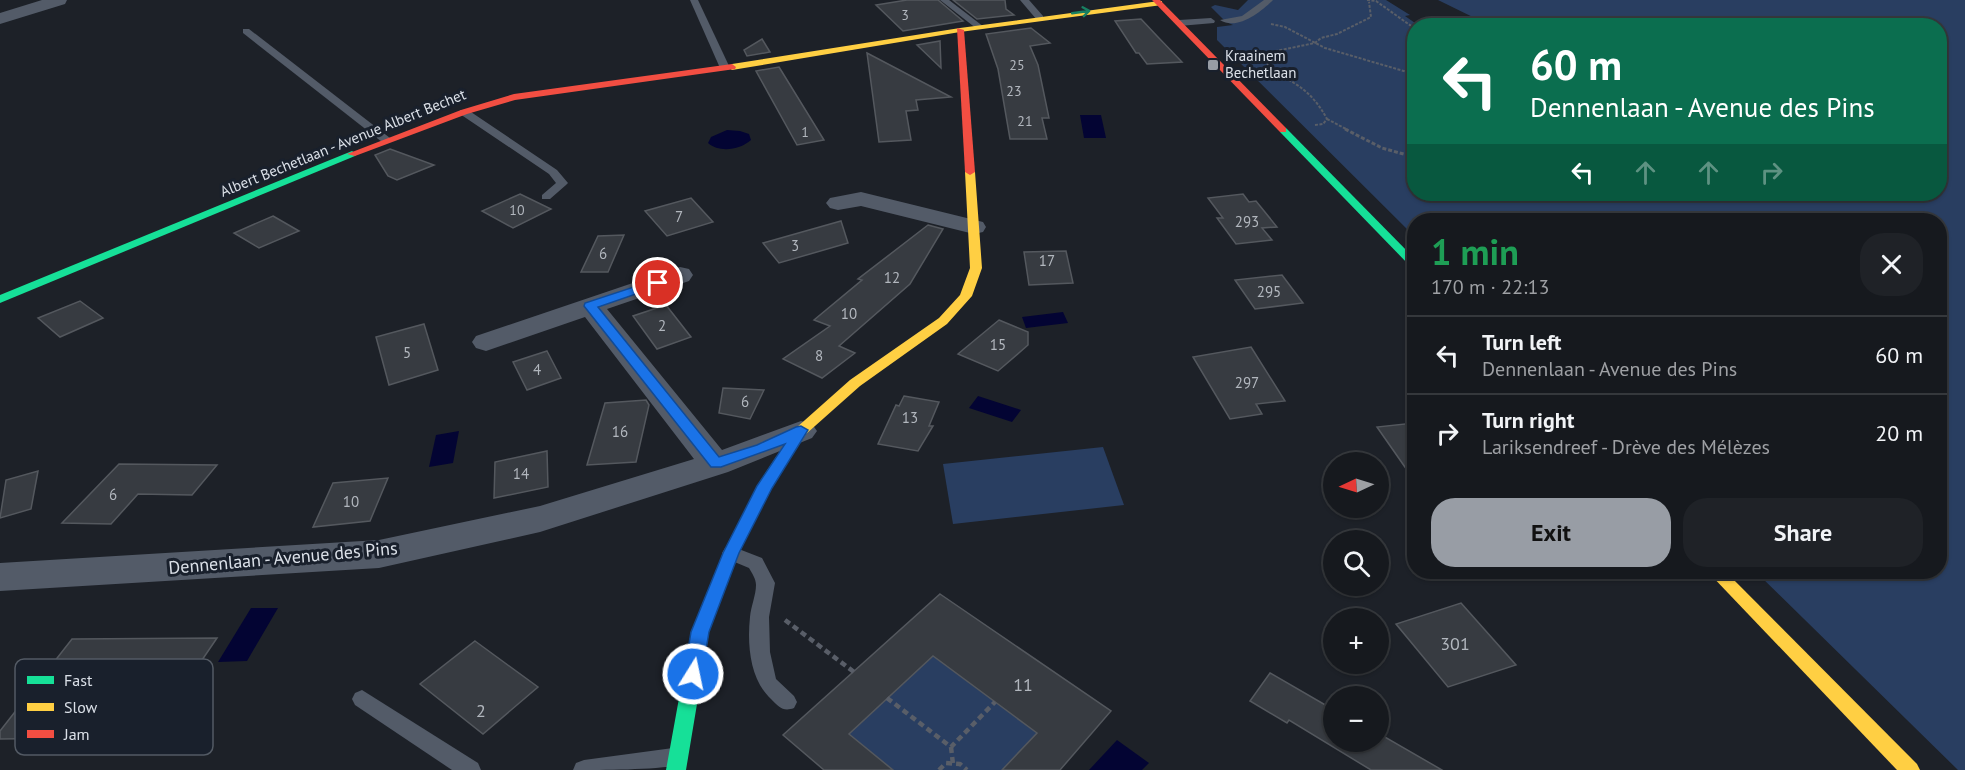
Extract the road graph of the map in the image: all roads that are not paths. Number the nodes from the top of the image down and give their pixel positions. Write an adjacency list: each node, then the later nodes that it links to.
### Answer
1 (59, 0): 9 (street)
2 (694, 0): 17 (lane)
3 (944, 0): 13 (lane)
4 (959, 0): 8 (lane)
5 (1024, 0): 10 (lane)
6 (1269, 0): 11 (lane)
7 (1157, 1): 10 (street, Albert Bechetlaan - Avenue Albert Bechet, one-way to 7); 14 (street)
8 (977, 12)
9 (2, 18)
10 (1040, 18): 13 (street, Albert Bechetlaan - Avenue Albert Bechet)
11 (1224, 20)
12 (1211, 21): 14 (lane)
13 (987, 23): 15 (street, Albert Bechetlaan - Avenue Albert Bechet)
14 (1179, 23): 23 (street)
15 (960, 30): 17 (street, Albert Bechetlaan - Avenue Albert Bechet); 22 (street)
16 (246, 31): 19 (lane)
17 (725, 68): 18 (street, Albert Bechetlaan - Avenue Albert Bechet)
18 (464, 112): 19 (street, Albert Bechetlaan - Avenue Albert Bechet); 20 (lane)
19 (386, 140): 25 (street, Albert Bechetlaan - Avenue Albert Bechet)
20 (546, 197)
21 (838, 203): 22 (street)
22 (974, 226): 28 (street)
23 (1407, 257)
24 (680, 275): 26 (street)
25 (0, 299)
26 (590, 306): 27 (street); 29 (street)
27 (486, 342)
28 (801, 430): 29 (street, Dennenlaan - Avenue des Pins); 30 (street)
29 (716, 464): 31 (street, Dennenlaan - Avenue des Pins)
30 (731, 553): 34 (lane); 35 (street)
31 (0, 577)
32 (1723, 579): 38 (street)
33 (362, 699): 36 (lane)
34 (787, 702)
35 (677, 763): 37 (lane)
36 (470, 770)
37 (584, 770)
38 (1910, 770)

